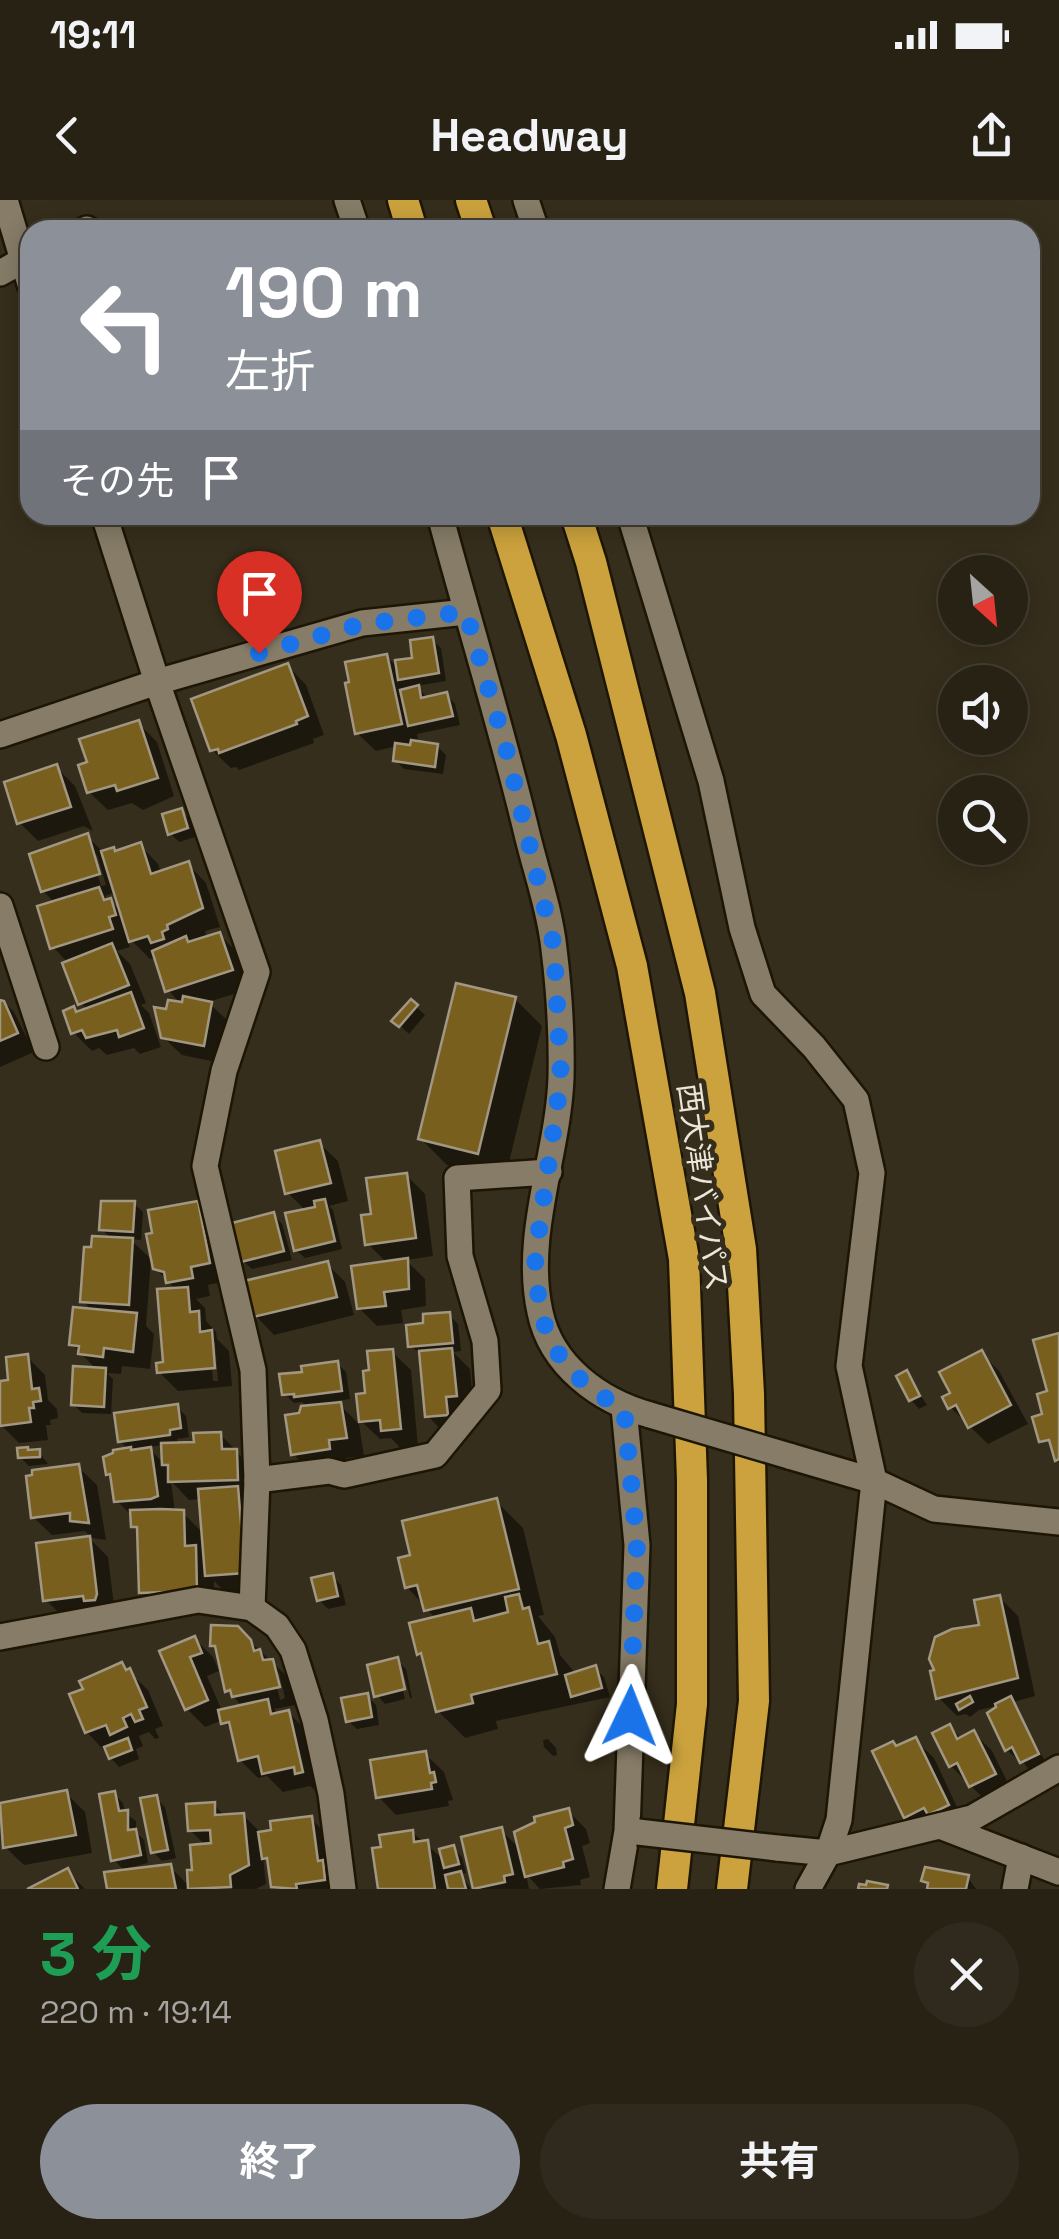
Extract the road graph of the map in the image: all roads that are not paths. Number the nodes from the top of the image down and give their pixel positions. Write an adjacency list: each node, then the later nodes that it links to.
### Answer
1 (5, 200): 2 (street)
2 (20, 264)
3 (112, 525): 9 (street)
4 (443, 525): 8 (street)
5 (505, 525): 28 (highway, 西大津バイパス)
6 (579, 525): 29 (highway, 西大津バイパス)
7 (633, 525): 16 (street)
8 (466, 612): 9 (street); 13 (street)
9 (156, 682): 10 (street); 15 (street)
10 (0, 735)
11 (0, 906): 12 (street)
12 (46, 1047)
13 (549, 1172): 14 (street); 15 (street)
14 (624, 1408): 16 (street, bridge); 22 (street)
15 (257, 1480): 18 (street)
16 (874, 1481): 17 (street); 23 (street)
17 (1059, 1522)
18 (252, 1608): 19 (street); 26 (street)
19 (0, 1636)
20 (1059, 1768): 21 (street)
21 (940, 1826): 23 (street); 24 (street)
22 (632, 1831): 23 (street, bridge); 27 (street)
23 (828, 1854): 30 (street)
24 (1021, 1858): 25 (street); 31 (street)
25 (1059, 1872)
26 (343, 1889)
27 (618, 1889)
28 (672, 1889)
29 (732, 1889)
30 (808, 1889)
31 (1014, 1889)

